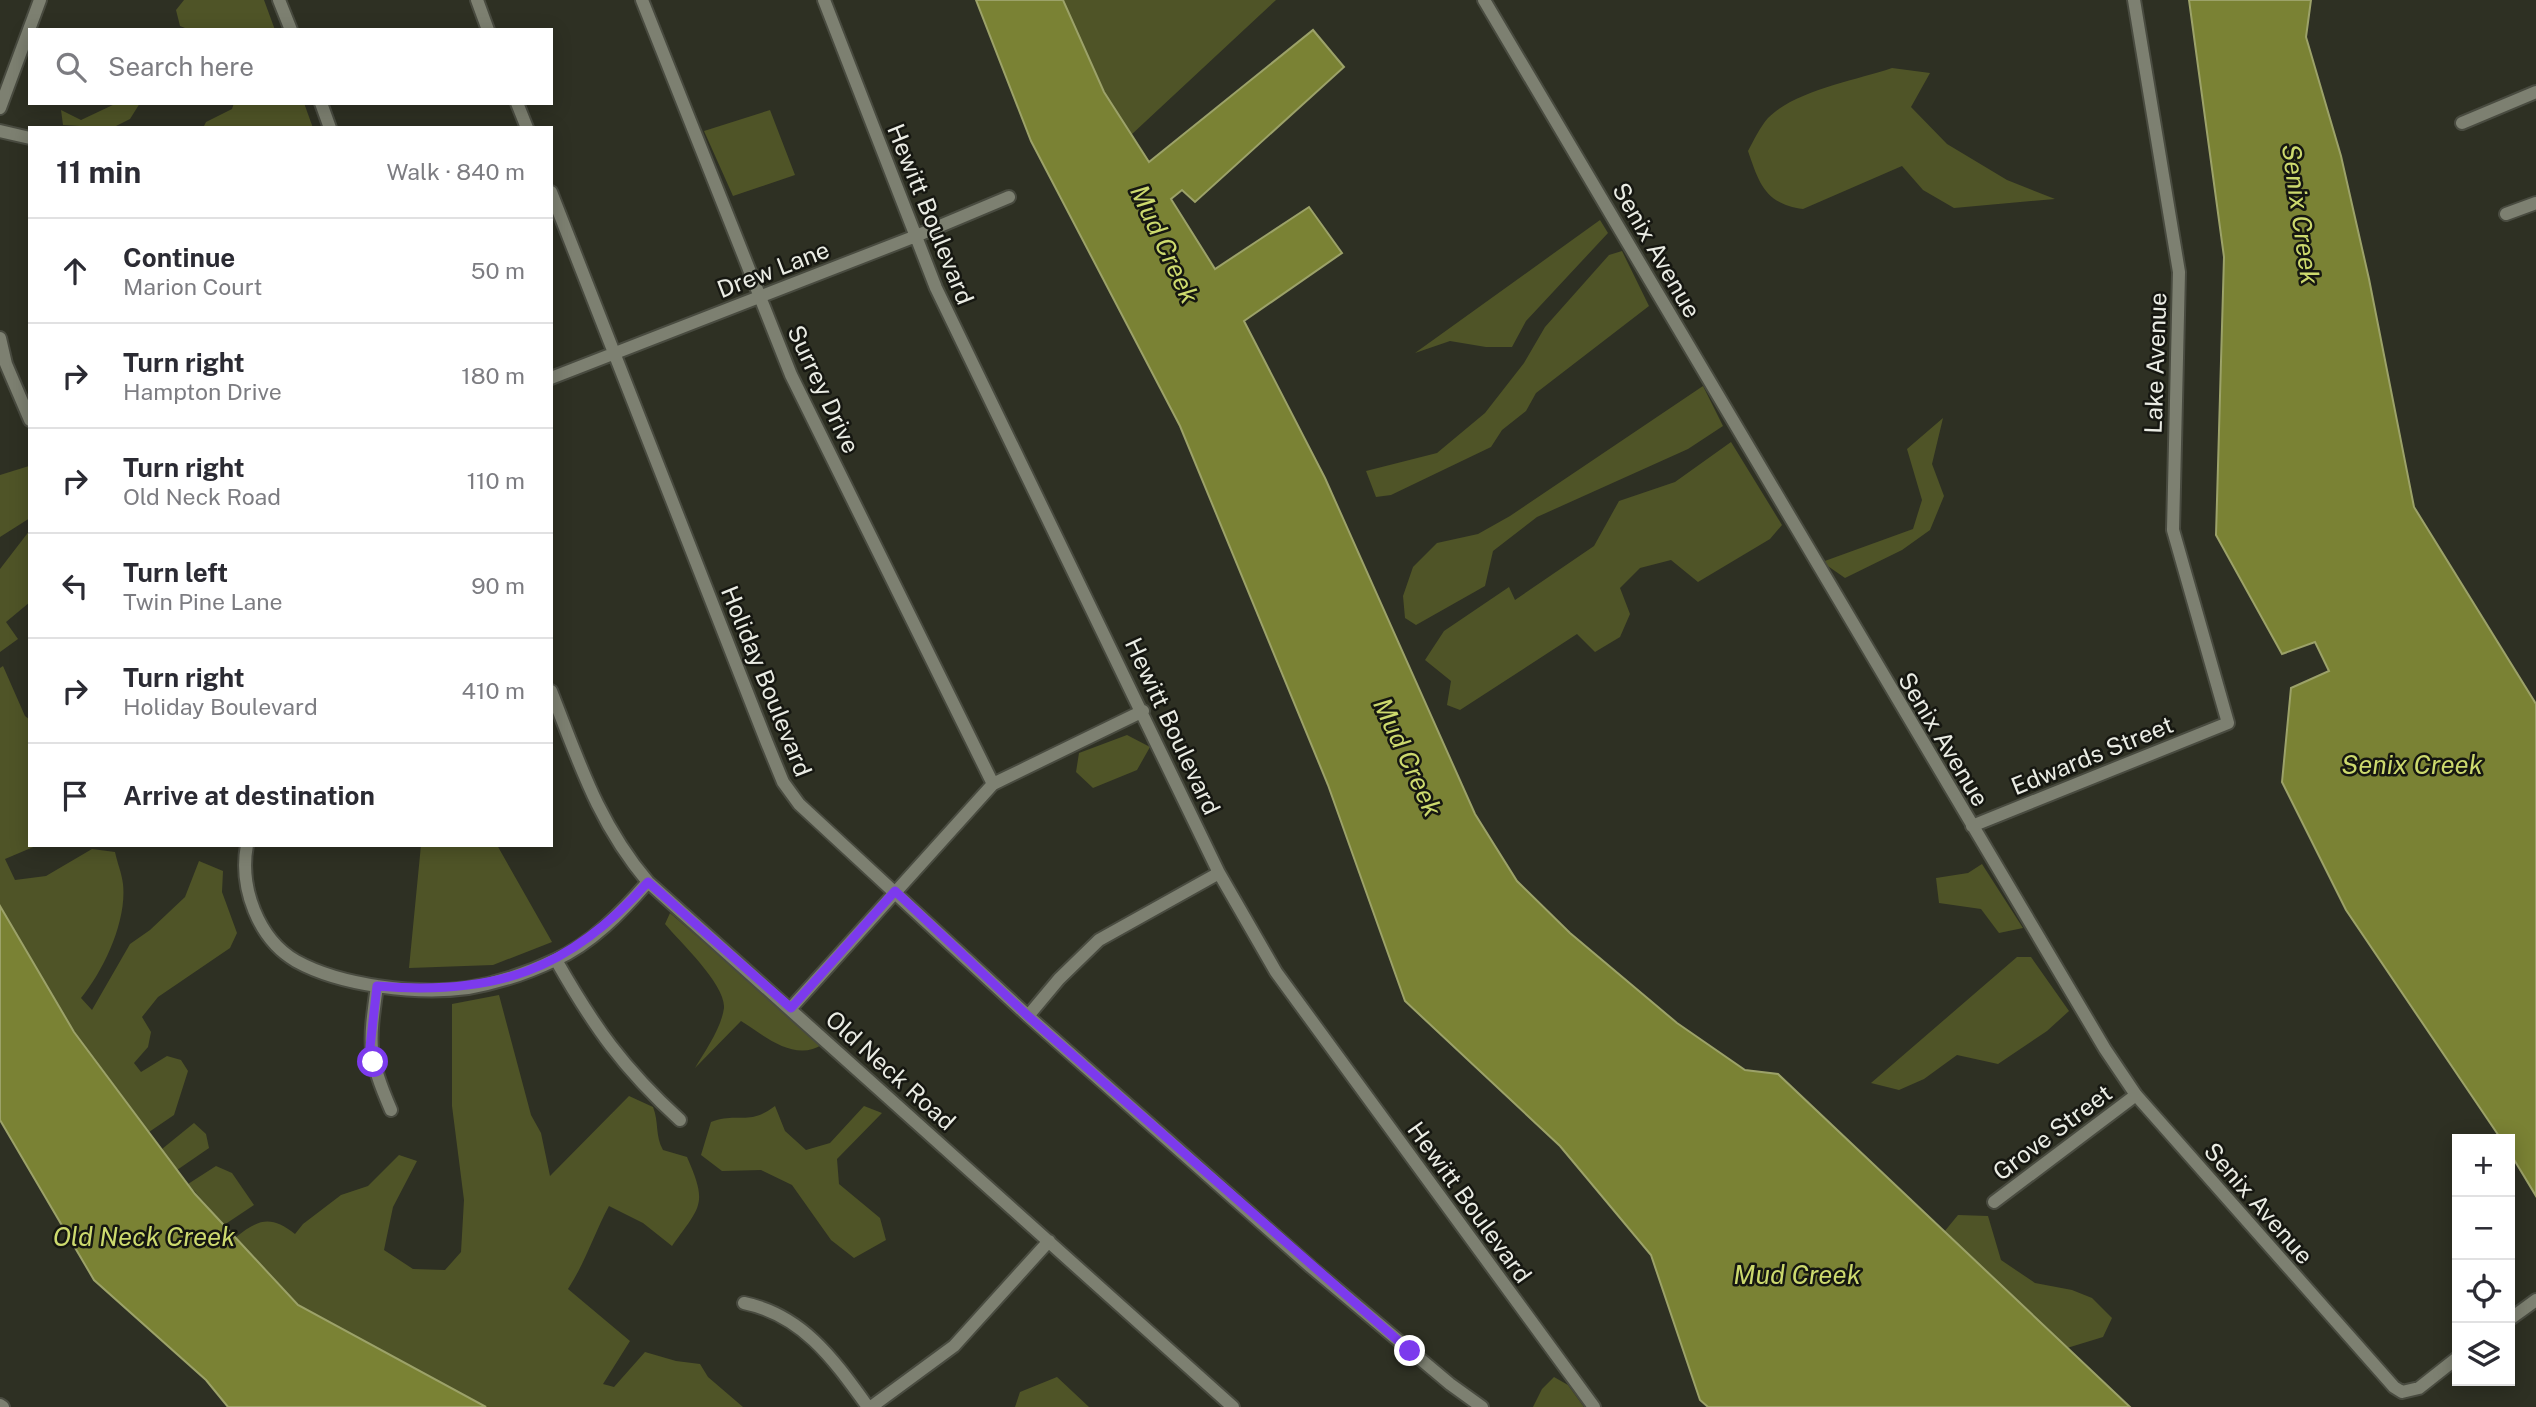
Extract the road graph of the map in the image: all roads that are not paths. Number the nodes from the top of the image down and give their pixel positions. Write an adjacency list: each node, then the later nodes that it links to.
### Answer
1 (279, 0): 8 (street)
2 (477, 0): 9 (street)
3 (642, 0): 24 (street, Surrey Drive)
4 (824, 0): 23 (street, Hewitt Boulevard)
5 (1484, 0): 33 (street, Senix Avenue)
6 (2134, 0): 31 (street, Lake Avenue)
7 (37, 1): 13 (street)
8 (290, 28)
9 (487, 28)
10 (2536, 92): 14 (street)
11 (322, 105): 15 (street)
12 (518, 105): 16 (street)
13 (0, 108)
14 (2462, 123)
15 (329, 126)
16 (526, 126)
17 (0, 131): 18 (street)
18 (28, 138)
19 (553, 196): 26 (street, Holiday Boulevard)
20 (1009, 197): 23 (street, Drew Lane)
21 (2536, 203): 22 (street)
22 (2506, 214)
23 (916, 236): 24 (street, Drew Lane); 30 (street, Hewitt Boulevard)
24 (760, 298): 26 (street, Drew Lane); 32 (street, Surrey Drive)
25 (0, 338): 28 (street)
26 (614, 353): 27 (street, Drew Lane); 37 (street, Holiday Boulevard)
27 (553, 377)
28 (28, 415)
29 (553, 696): 36 (street, Old Neck Road)
30 (1143, 711): 32 (street); 35 (street, Hewitt Boulevard)
31 (2228, 723): 33 (street, Edwards Street)
32 (993, 784): 37 (street)
33 (1972, 826): 42 (street, Senix Avenue)
34 (247, 847): 39 (street)
35 (1219, 873): 41 (street); 54 (street, Hewitt Boulevard)
36 (648, 882): 38 (street); 40 (street, Old Neck Road)
37 (895, 891): 40 (street); 41 (street, Holiday Boulevard)
38 (556, 960): 39 (street); 44 (street)
39 (377, 986): 43 (street)
40 (791, 1008): 46 (street, Old Neck Road)
41 (1028, 1016): 53 (street, Holiday Boulevard)
42 (2136, 1095): 45 (street, Grove Street); 50 (street, Senix Avenue)
43 (391, 1110)
44 (680, 1120)
45 (1994, 1202)
46 (1049, 1241): 51 (street); 52 (street, Old Neck Road)
47 (2536, 1300): 49 (street)
48 (744, 1303): 51 (street)
49 (2515, 1315)
50 (2452, 1362)
51 (869, 1407)
52 (1233, 1407)
53 (1482, 1407)
54 (1594, 1407)

